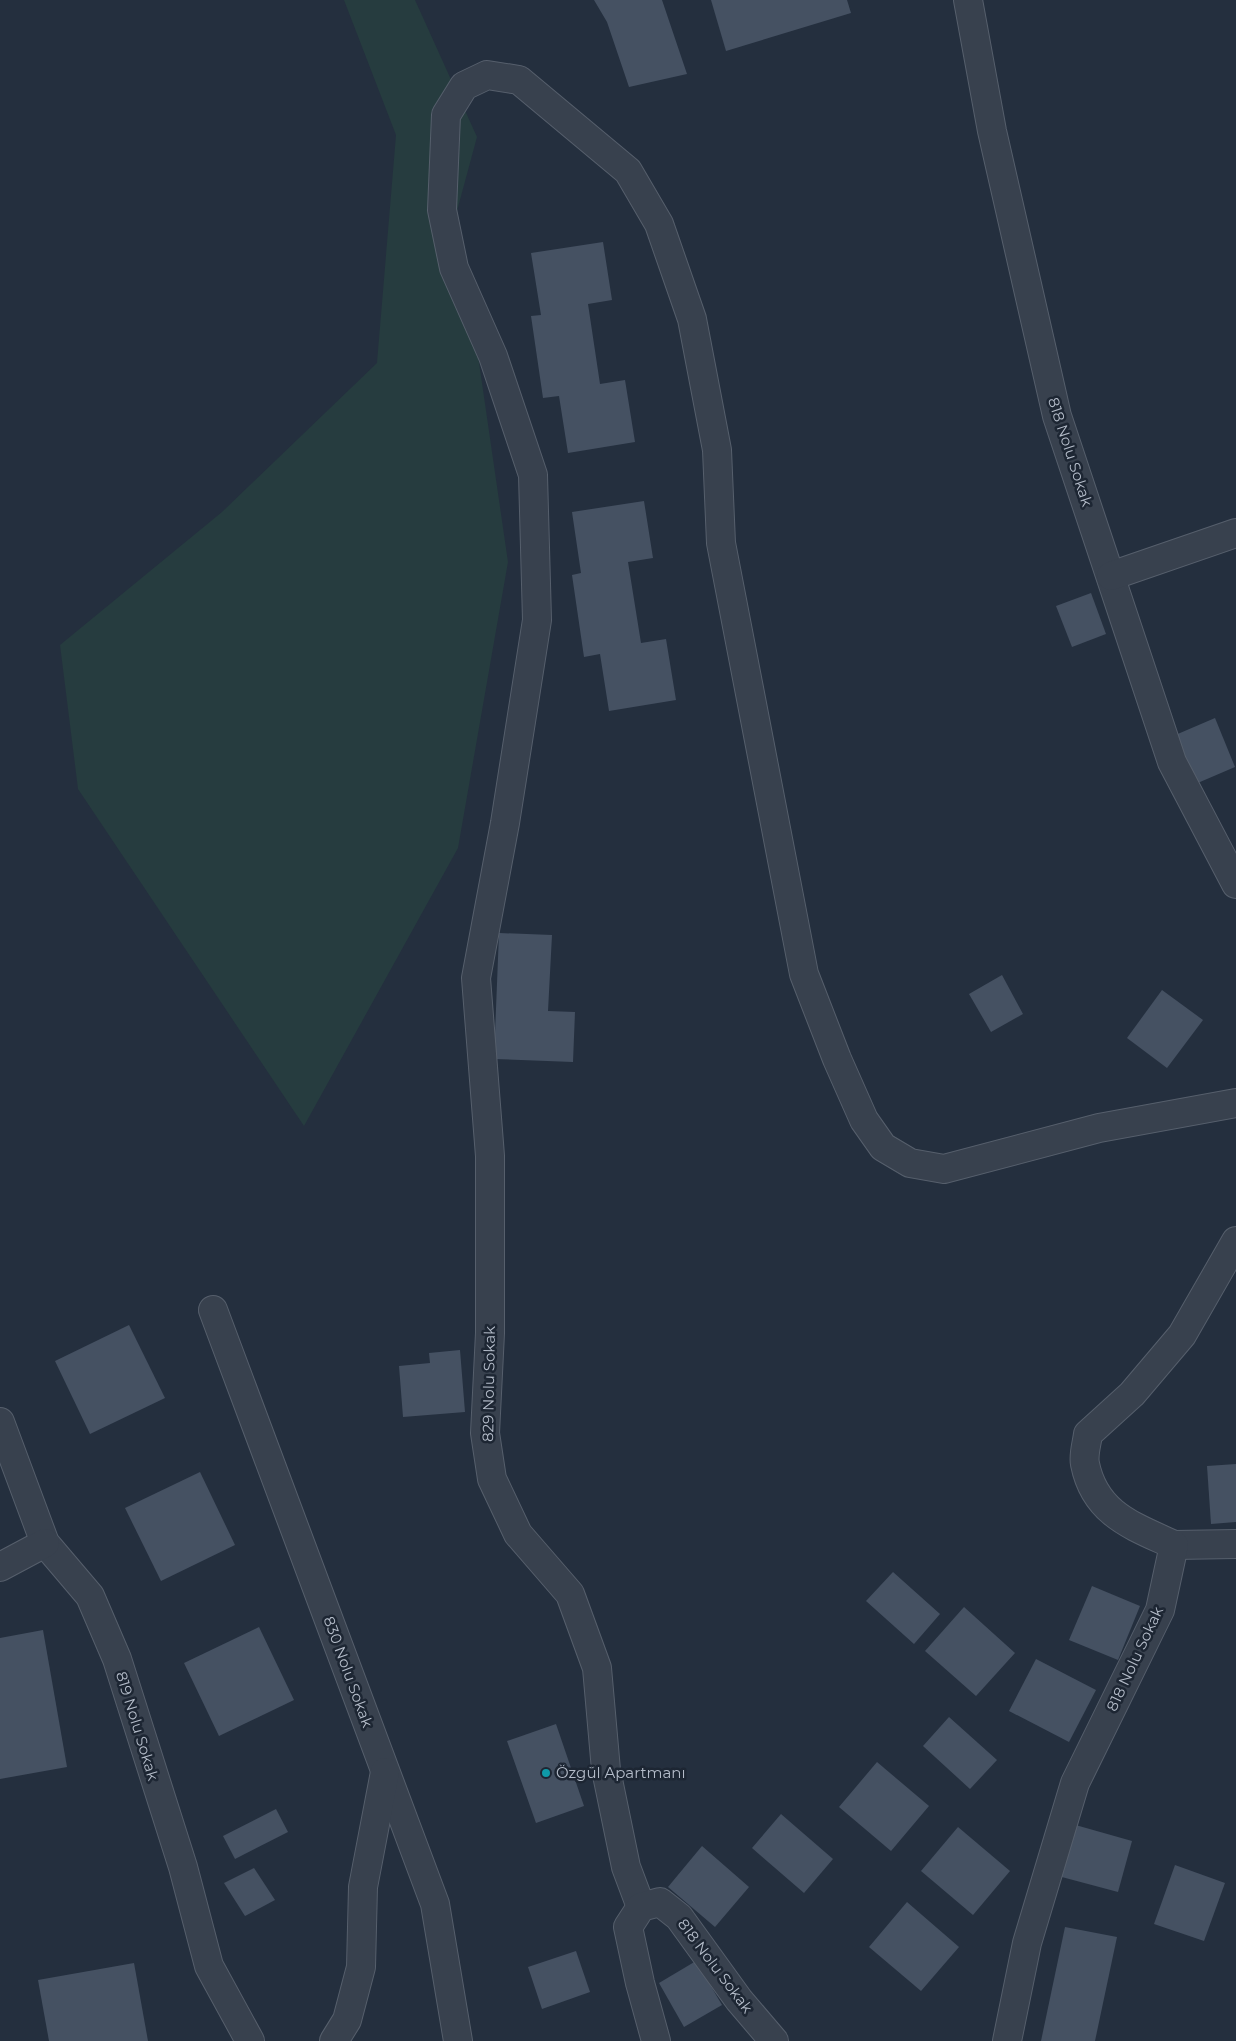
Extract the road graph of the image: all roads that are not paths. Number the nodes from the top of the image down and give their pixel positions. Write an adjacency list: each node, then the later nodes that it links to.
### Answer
1 (968, 0): 3 (street, 818 Nolu Sokak)
2 (1236, 532): 3 (street)
3 (1111, 576): 4 (street, 818 Nolu Sokak)
4 (1236, 884)
5 (1236, 1103): 14 (street, 829 Nolu Sokak)
6 (1236, 1240): 11 (street)
7 (213, 1310): 13 (street, 830 Nolu Sokak)
8 (0, 1422): 9 (street, 819 Nolu Sokak)
9 (45, 1543): 12 (street); 15 (street, 819 Nolu Sokak)
10 (1236, 1544): 11 (street)
11 (1174, 1545): 20 (street, 818 Nolu Sokak)
12 (0, 1567)
13 (385, 1772): 16 (street); 17 (street, 830 Nolu Sokak)
14 (641, 1907): 18 (street); 19 (street, 818 Nolu Sokak)
15 (250, 2041)
16 (334, 2041)
17 (458, 2041)
18 (656, 2041)
19 (774, 2041)
20 (1007, 2041)

